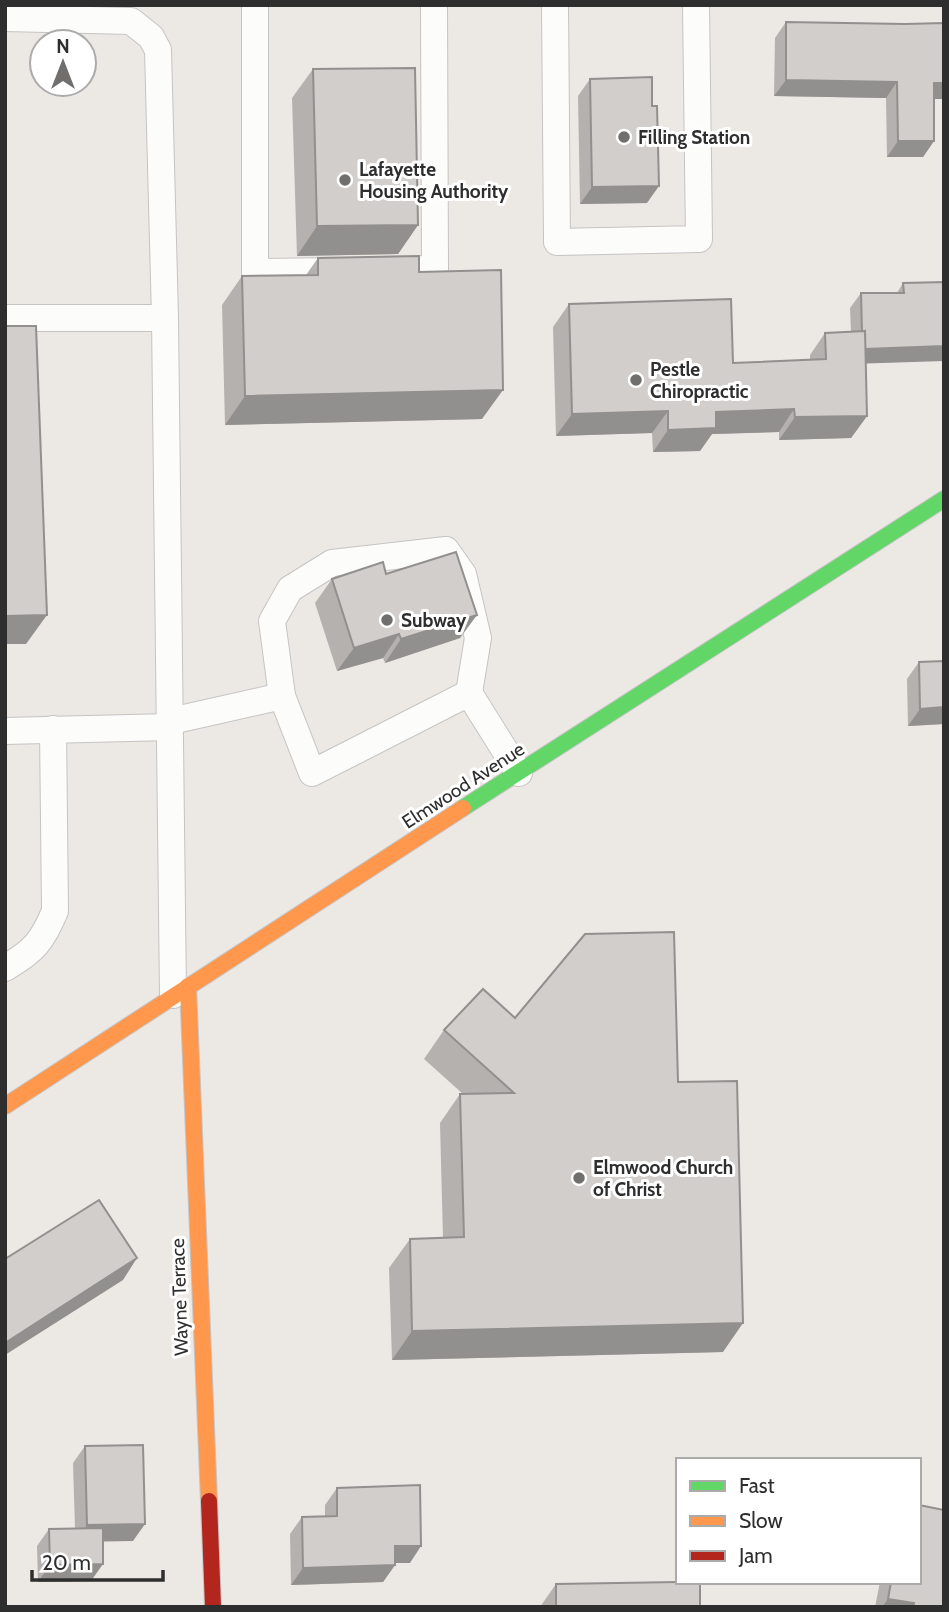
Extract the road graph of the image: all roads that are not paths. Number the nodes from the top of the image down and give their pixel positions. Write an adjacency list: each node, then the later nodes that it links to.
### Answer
1 (255, 5): 2 (lane)
2 (434, 5)
3 (555, 5): 4 (lane)
4 (696, 5)
5 (5, 18): 7 (lane)
6 (5, 318): 7 (lane)
7 (165, 318): 11 (lane)
8 (944, 499): 14 (main road, Elmwood Avenue)
9 (470, 694): 10 (lane); 10 (lane); 14 (lane)
10 (282, 696): 11 (lane)
11 (171, 724): 12 (lane); 16 (lane)
12 (53, 729): 13 (lane); 15 (lane)
13 (5, 731)
14 (519, 774): 16 (main road, Elmwood Avenue)
15 (5, 968)
16 (181, 990): 17 (main road, Elmwood Avenue); 18 (main road, Wayne Terrace)
17 (5, 1107)
18 (213, 1607)

